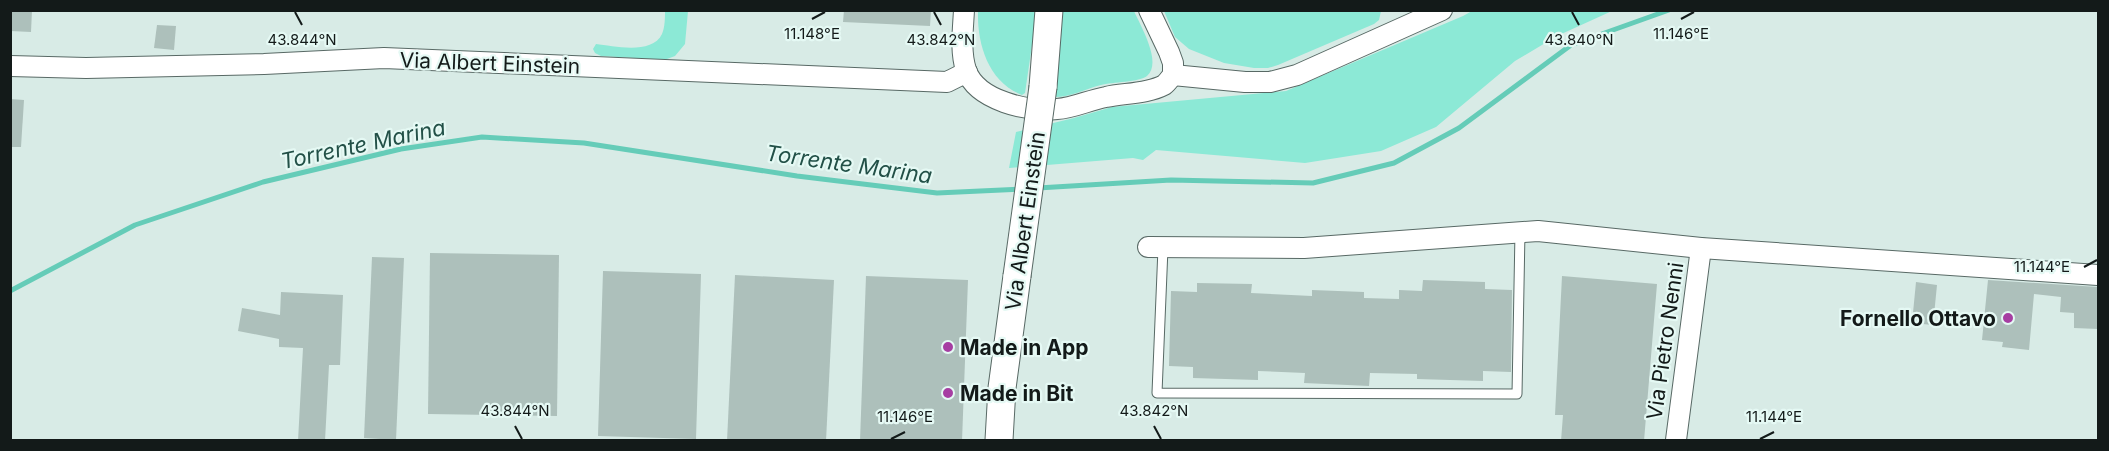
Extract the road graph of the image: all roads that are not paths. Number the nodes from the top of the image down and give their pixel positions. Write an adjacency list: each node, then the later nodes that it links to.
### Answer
1 (964, 10): 6 (street)
2 (1049, 10): 12 (street, Via Albert Einstein, bridge)
3 (1149, 10): 7 (street)
4 (1442, 10): 7 (street)
5 (10, 66): 6 (street, Via Albert Einstein)
6 (967, 72): 7 (street, Via Albert Einstein)
7 (1173, 75)
8 (1520, 232): 9 (street); 9 (lane); 10 (street)
9 (1155, 247)
10 (1701, 248): 11 (street); 13 (street, Via Pietro Nenni)
11 (2098, 275)
12 (999, 441)
13 (1676, 441)

